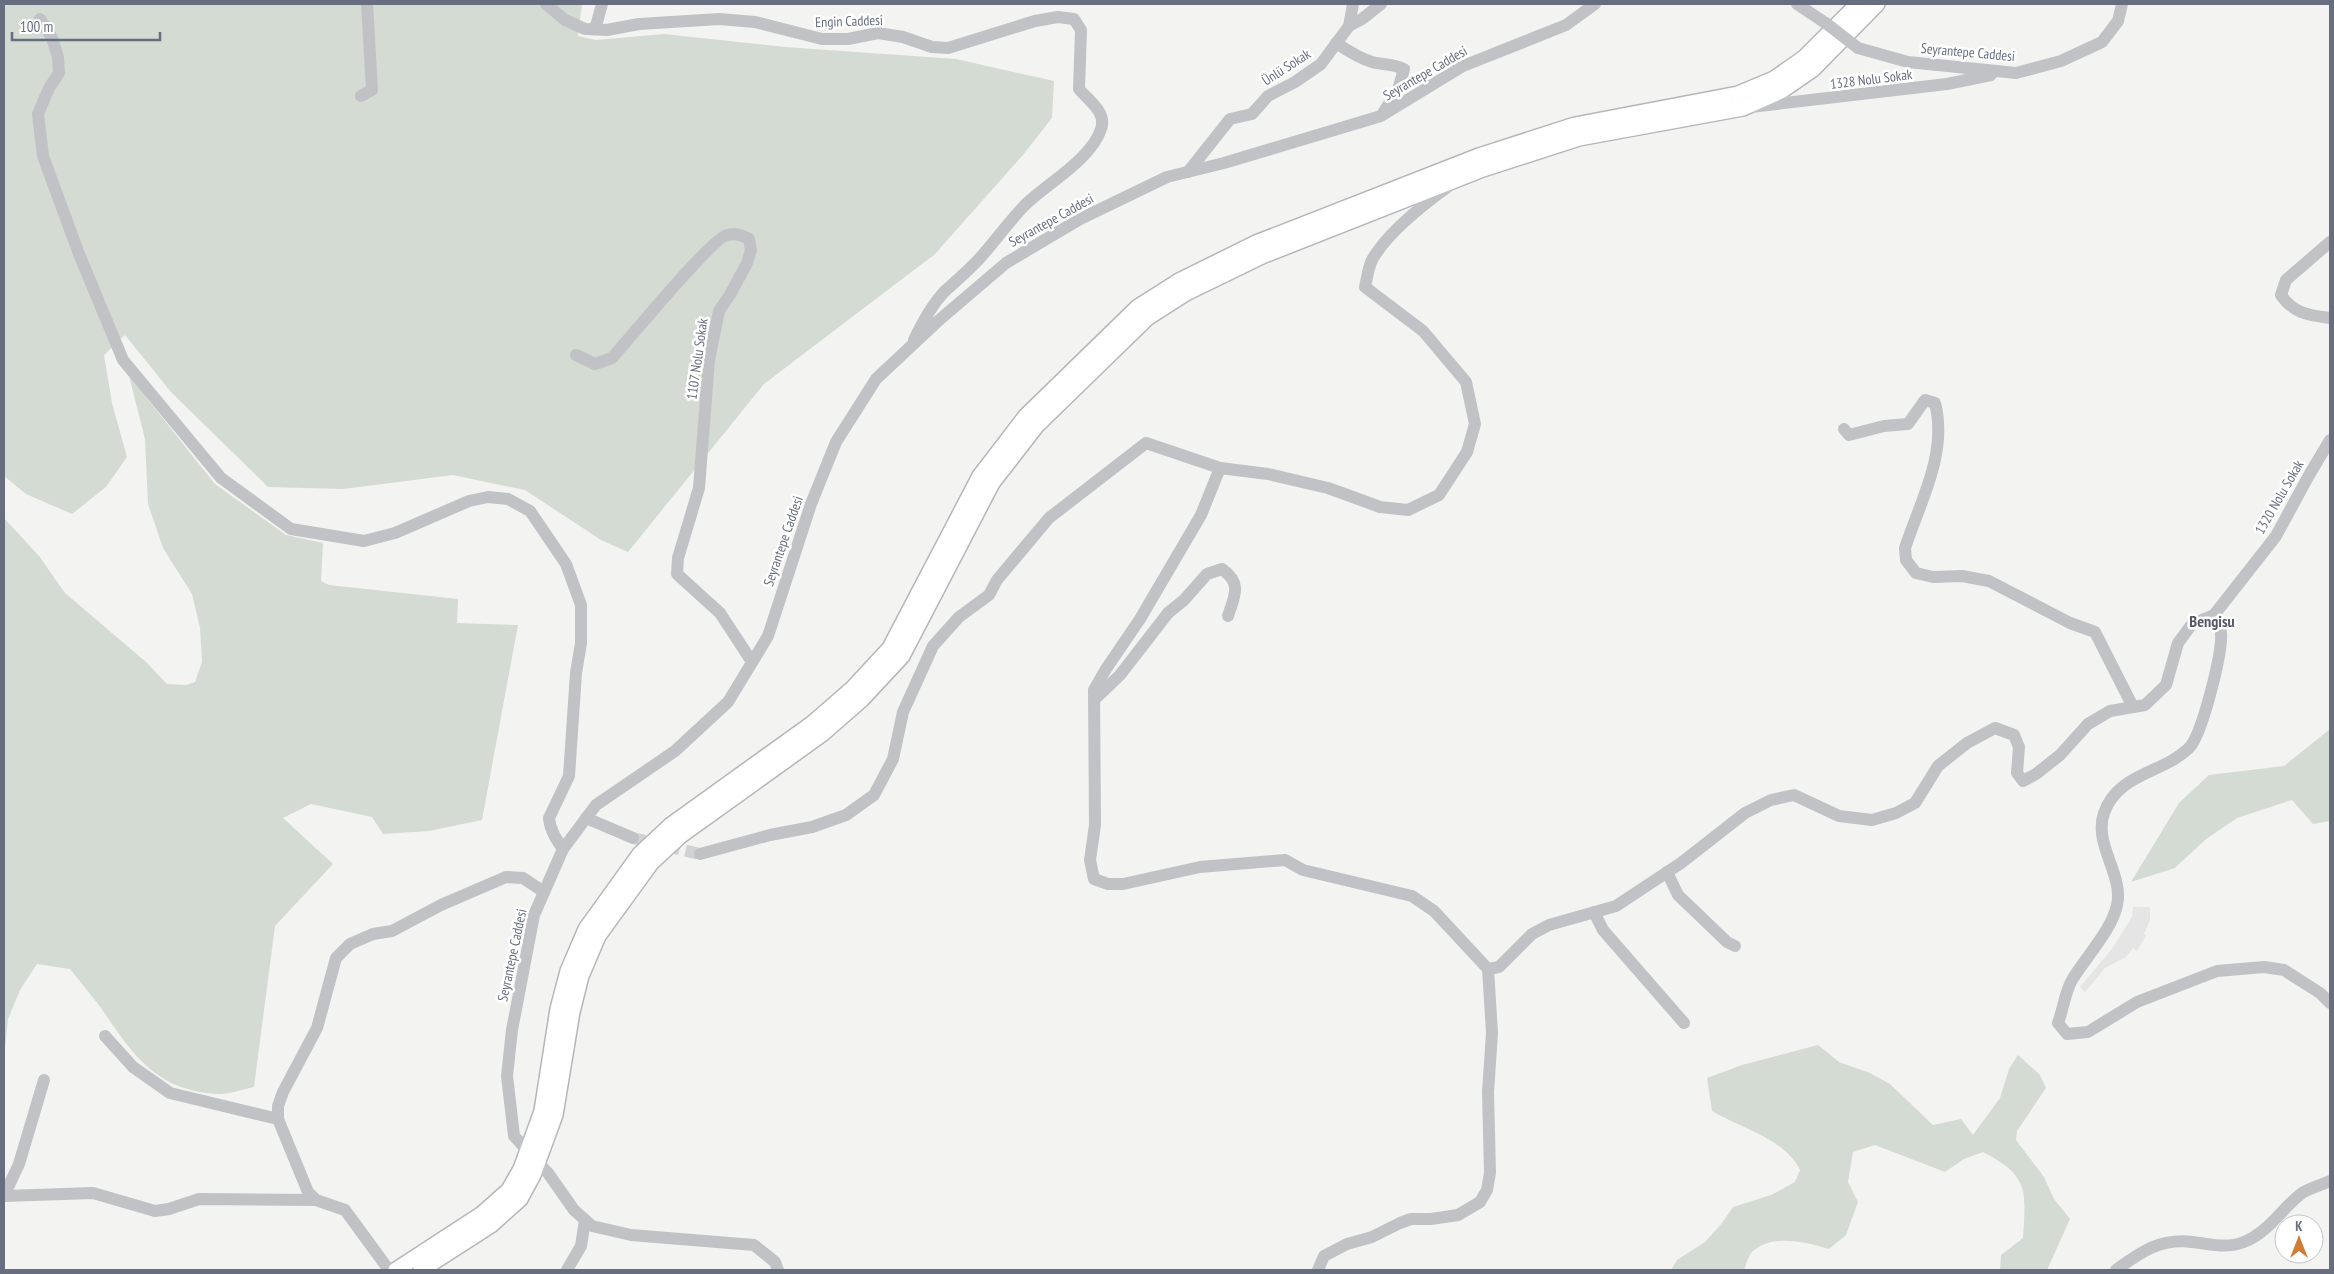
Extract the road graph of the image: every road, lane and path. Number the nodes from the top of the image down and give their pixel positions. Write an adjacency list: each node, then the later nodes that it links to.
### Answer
1 (366, 4): 16 (street)
2 (546, 4): 13 (street, Engin Caddesi)
3 (602, 4): 13 (street)
4 (1353, 4): 12 (street)
5 (1381, 4): 12 (street)
6 (1595, 4): 18 (street, Seyrantepe Caddesi)
7 (1797, 4): 15 (street, Seyrantepe Caddesi, bridge)
8 (1858, 4): 47 (main road)
9 (1878, 4): 17 (main road)
10 (2122, 4): 15 (street, Seyrantepe Caddesi)
11 (40, 19): 35 (street)
12 (1349, 26): 14 (street, Ünlü Sokak)
13 (592, 29): 23 (street, Engin Caddesi)
14 (1336, 43): 18 (street); 19 (street, Ünlü Sokak)
15 (2006, 72): 17 (street, 1328 Nolu Sokak)
16 (361, 96)
17 (1740, 108): 20 (main road)
18 (1381, 116): 19 (street, Seyrantepe Caddesi)
19 (1188, 172): 23 (street, Seyrantepe Caddesi)
20 (1457, 179): 27 (street); 48 (main road)
21 (2330, 242): 22 (street)
22 (2330, 318)
23 (910, 347): 30 (street, Seyrantepe Caddesi)
24 (576, 355): 30 (street, 1107 Nolu Sokak)
25 (1844, 429): 32 (street)
26 (2330, 440): 28 (street, 1320 Nolu Sokak)
27 (1220, 468): 31 (street); 36 (street)
28 (2214, 615): 32 (street); 42 (street)
29 (1228, 616): 31 (street)
30 (752, 662): 33 (street, Seyrantepe Caddesi)
31 (1094, 700): 41 (street)
32 (2133, 706): 37 (street)
33 (586, 818): 34 (street); 35 (street, Seyrantepe Caddesi)
34 (633, 838)
35 (563, 849): 38 (street, Seyrantepe Caddesi)
36 (700, 854)
37 (1667, 872): 39 (street); 40 (street)
38 (544, 892): 46 (street); 47 (street, Seyrantepe Caddesi)
39 (1594, 912): 41 (street); 43 (street)
40 (1735, 946)
41 (1488, 969): 57 (street)
42 (2330, 1003)
43 (1684, 1023)
44 (105, 1036): 46 (street)
45 (44, 1080): 50 (street)
46 (278, 1119): 51 (street)
47 (528, 1150): 48 (street, Seyrantepe Caddesi); 53 (main road)
48 (538, 1162): 52 (street, Seyrantepe Caddesi); 54 (main road)
49 (2330, 1181): 58 (street)
50 (4, 1196): 51 (street)
51 (316, 1200): 53 (street)
52 (585, 1220): 55 (street); 56 (street, Seyrantepe Caddesi)
53 (390, 1268)
54 (421, 1270)
55 (567, 1270)
56 (778, 1270)
57 (1318, 1270)
58 (2116, 1270)

